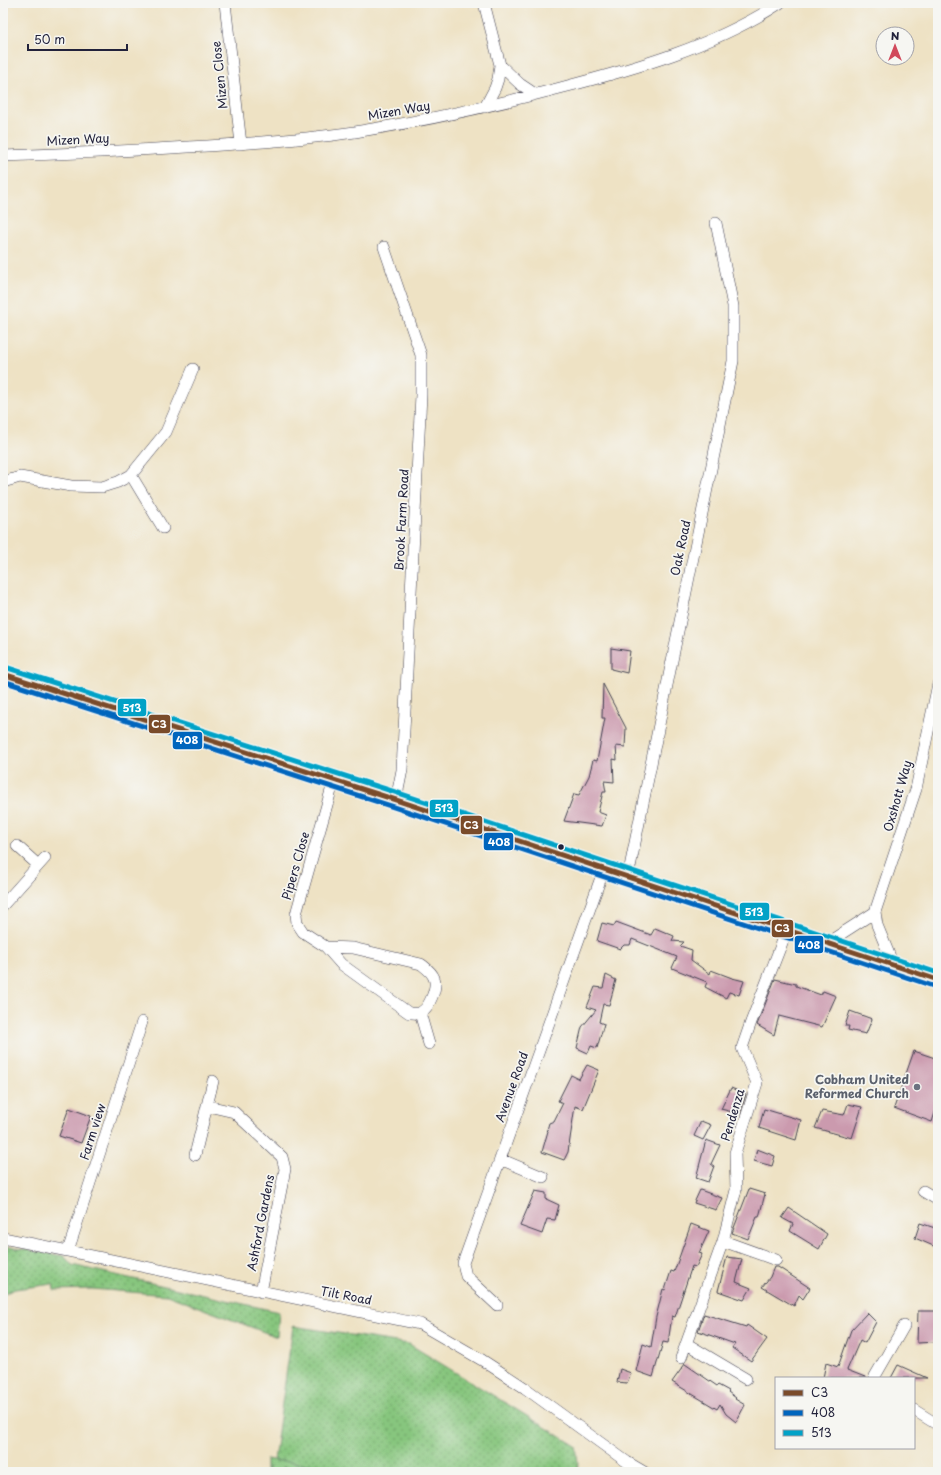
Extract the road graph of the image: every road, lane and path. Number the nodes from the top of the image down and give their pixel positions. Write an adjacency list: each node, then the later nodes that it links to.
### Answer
1 (225, 3): 7 (street, Mizen Close)
2 (484, 3): 4 (street)
3 (780, 3): 5 (street, Mizen Way)
4 (500, 65): 5 (street); 6 (street)
5 (535, 94): 6 (street, Mizen Way)
6 (485, 107): 7 (street, Mizen Way)
7 (241, 144): 8 (street, Mizen Way)
8 (3, 156)
9 (716, 223): 21 (street, Oak Road)
10 (384, 247): 18 (street, Brook Farm Road)
11 (194, 369): 12 (street)
12 (131, 474): 13 (street); 14 (street)
13 (3, 482)
14 (163, 528)
15 (3, 674): 17 (main road)
16 (938, 684): 23 (street, Oxshott Way)
17 (334, 780): 18 (main road); 26 (street, Pipers Close)
18 (396, 800): 20 (main road)
19 (17, 846): 22 (street)
20 (604, 869): 21 (main road); 35 (street, Avenue Road)
21 (628, 877): 24 (main road)
22 (3, 905)
23 (875, 912): 25 (street); 27 (street)
24 (787, 930): 25 (main road); 40 (street, Pendenza)
25 (827, 943): 27 (main road)
26 (326, 947): 29 (street, Pipers Close); 29 (street)
27 (893, 964): 28 (main road)
28 (938, 980)
29 (420, 1013): 31 (street)
30 (142, 1022): 41 (street, Farm view)
31 (429, 1044)
32 (213, 1081): 33 (street)
33 (208, 1106): 34 (street); 43 (street, Ashford Gardens)
34 (195, 1155)
35 (500, 1159): 36 (street); 44 (street, Avenue Road)
36 (543, 1177)
37 (923, 1191): 38 (street)
38 (938, 1200)
39 (3, 1238): 41 (street, Tilt Road)
40 (723, 1241): 42 (street); 46 (street, Pendenza)
41 (68, 1250): 43 (street, Tilt Road)
42 (776, 1260)
43 (261, 1292): 52 (street, Tilt Road)
44 (497, 1305)
45 (904, 1326): 48 (street)
46 (687, 1344): 47 (street, Pendenza); 49 (street)
47 (682, 1358)
48 (875, 1377)
49 (746, 1379)
50 (915, 1411): 51 (street)
51 (938, 1425)
52 (644, 1472)

